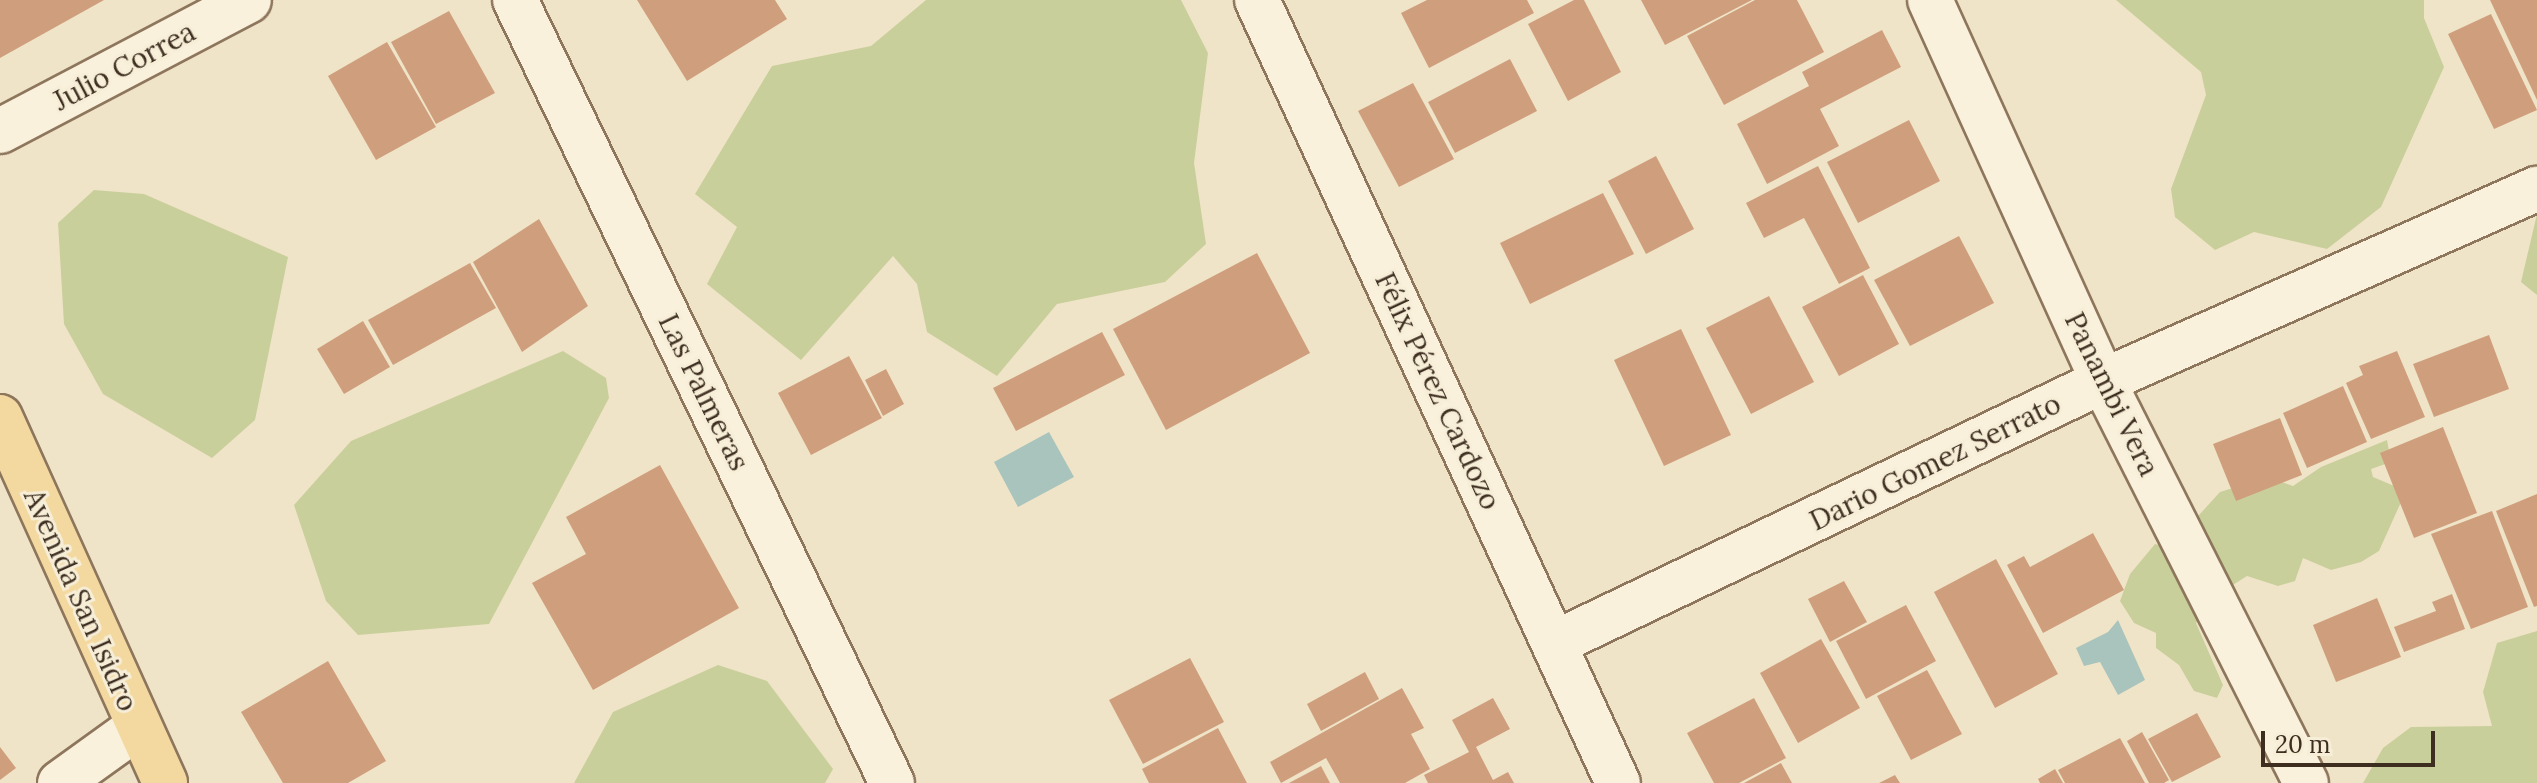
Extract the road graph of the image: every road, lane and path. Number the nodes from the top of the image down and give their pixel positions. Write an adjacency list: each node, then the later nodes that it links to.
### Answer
1 (249, 0): 5 (street, Julio Correa)
2 (515, 0): 13 (street, Las Palmeras)
3 (1257, 0): 9 (street, Félix Pérez Cardozo)
4 (1930, 0): 7 (street, Panambi Vera)
5 (0, 131)
6 (2537, 189): 7 (street, Dario Gomez Serrato)
7 (2103, 381): 9 (street, Dario Gomez Serrato); 15 (street, Panambi Vera)
8 (0, 417): 10 (main road, Avenida San Isidro)
9 (1555, 643): 14 (street, Félix Pérez Cardozo)
10 (138, 727): 11 (street); 12 (main road, Avenida San Isidro)
11 (60, 783)
12 (165, 783)
13 (892, 783)
14 (1618, 783)
15 (2306, 783)

